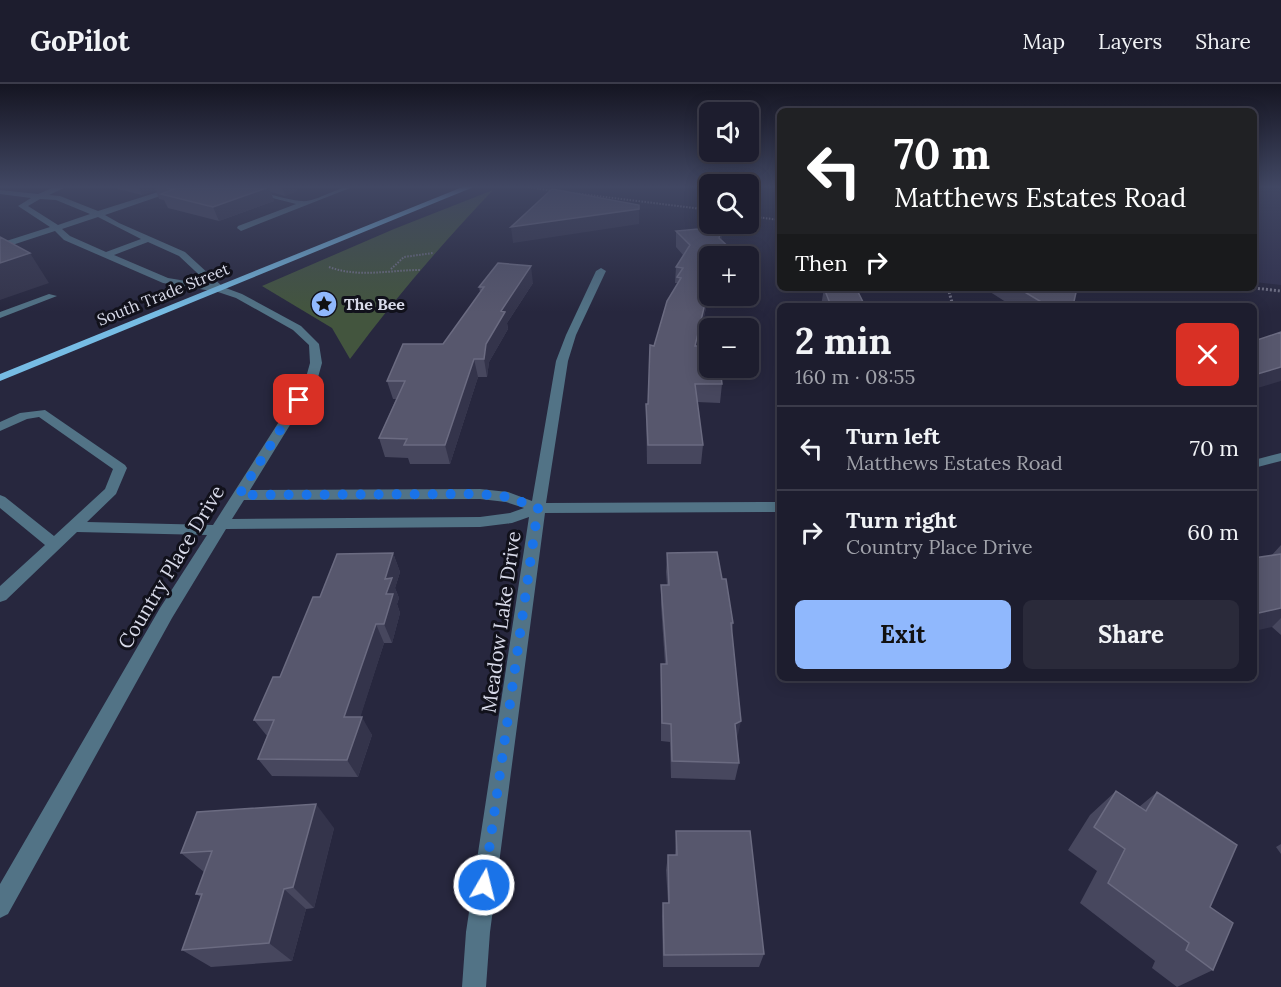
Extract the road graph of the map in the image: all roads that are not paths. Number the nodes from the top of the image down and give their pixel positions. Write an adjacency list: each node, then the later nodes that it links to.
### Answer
1 (127, 228): 4 (street)
2 (369, 228): 8 (main road, South Trade Street)
3 (58, 229): 5 (street); 6 (street)
4 (149, 239): 6 (street); 8 (street)
5 (0, 246)
6 (105, 255): 8 (street)
7 (601, 271): 18 (street, Meadow Lake Drive)
8 (220, 289): 11 (main road, South Trade Street); 15 (street, Country Place Drive)
9 (52, 296): 10 (street)
10 (0, 315)
11 (0, 378)
12 (0, 427): 19 (street)
13 (1281, 457): 14 (street)
14 (1257, 463)
15 (239, 495): 18 (street); 20 (street, Country Place Drive)
16 (0, 500): 21 (street)
17 (777, 507): 18 (street)
18 (538, 508): 20 (street); 24 (street, Meadow Lake Drive)
19 (72, 527): 20 (street); 21 (street)
20 (219, 527): 23 (street, Country Place Drive)
21 (54, 544): 22 (street)
22 (0, 596)
23 (0, 906)
24 (474, 987)

